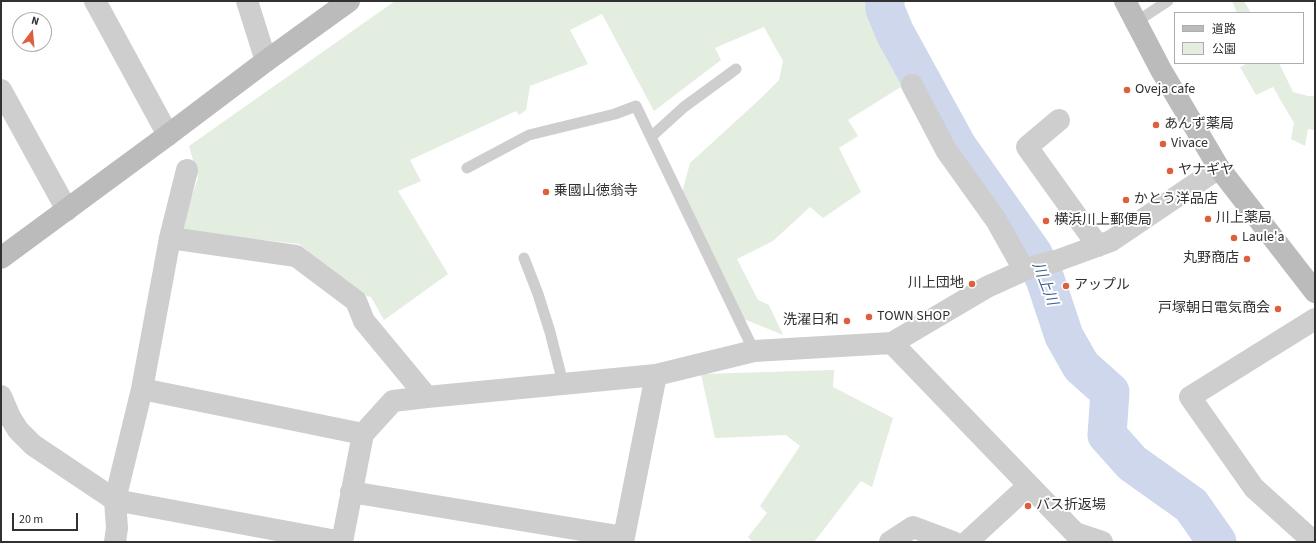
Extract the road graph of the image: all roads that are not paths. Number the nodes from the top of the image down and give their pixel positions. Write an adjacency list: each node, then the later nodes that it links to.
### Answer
1 (95, 1): 12 (street)
2 (247, 1): 7 (street)
3 (349, 1): 7 (street)
4 (1125, 1): 6 (street)
5 (1168, 1): 6 (lane)
6 (1136, 22): 15 (street)
7 (266, 61): 12 (street)
8 (736, 69): 13 (lane)
9 (912, 85): 22 (street)
10 (1, 90): 17 (street)
11 (1059, 120): 19 (street)
12 (168, 136): 17 (street)
13 (650, 137): 14 (lane); 26 (lane)
14 (467, 168)
15 (1219, 168): 19 (street); 23 (street)
16 (187, 170): 18 (street)
17 (67, 210): 20 (street)
18 (170, 238): 29 (street); 31 (street)
19 (1098, 246): 22 (street)
20 (1, 258)
21 (524, 258): 28 (lane)
22 (1027, 269): 25 (street)
23 (1315, 292)
24 (1315, 319): 44 (street)
25 (892, 343): 26 (street); 33 (street)
26 (754, 351): 27 (street)
27 (656, 375): 28 (street); 37 (street)
28 (563, 383): 31 (street)
29 (142, 389): 32 (street); 35 (street)
30 (1, 396): 35 (street)
31 (427, 397): 32 (street)
32 (363, 434): 34 (street)
33 (1028, 486): 36 (street); 42 (street)
34 (352, 492): 37 (street); 39 (street)
35 (114, 500): 38 (street); 39 (street)
36 (1071, 538): 43 (street)
37 (624, 540)
38 (115, 542)
39 (342, 542)
40 (890, 542): 41 (street)
41 (953, 542)
42 (967, 542)
43 (1102, 542)
44 (1314, 542)

